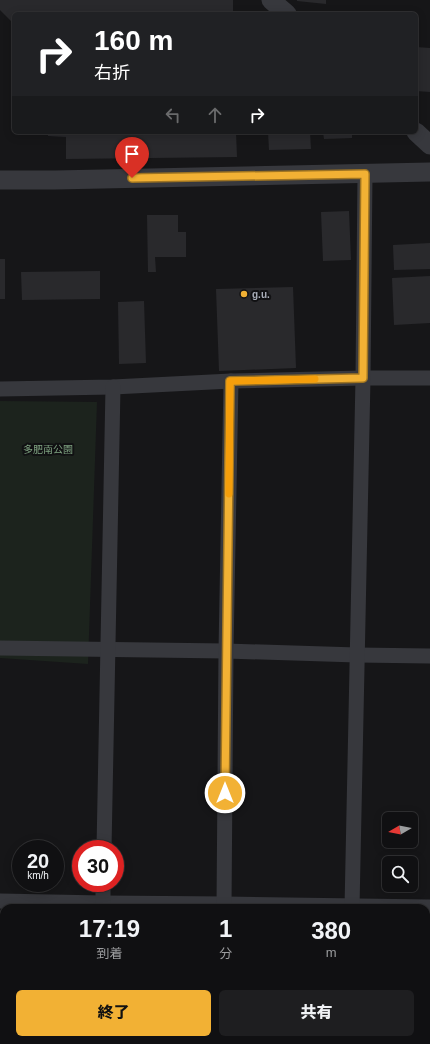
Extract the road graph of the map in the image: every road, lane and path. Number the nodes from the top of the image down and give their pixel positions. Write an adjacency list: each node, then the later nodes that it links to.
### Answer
1 (271, 0): 2 (street)
2 (285, 12)
3 (418, 134): 4 (street)
4 (430, 145)
5 (430, 172): 6 (street)
6 (365, 174): 7 (street); 8 (street)
7 (0, 180)
8 (363, 378): 9 (street); 10 (street); 16 (street)
9 (430, 378)
10 (230, 381): 11 (street); 15 (street)
11 (113, 387): 12 (street); 14 (street)
12 (0, 389)
13 (0, 648): 14 (street)
14 (107, 650): 15 (street); 18 (street)
15 (226, 651): 16 (street); 23 (street)
16 (357, 655): 17 (street); 24 (street)
17 (430, 656)
18 (104, 840)
19 (103, 892): 22 (street)
20 (0, 901): 21 (street)
21 (62, 904)
22 (103, 904)
23 (224, 904)
24 (352, 904)

